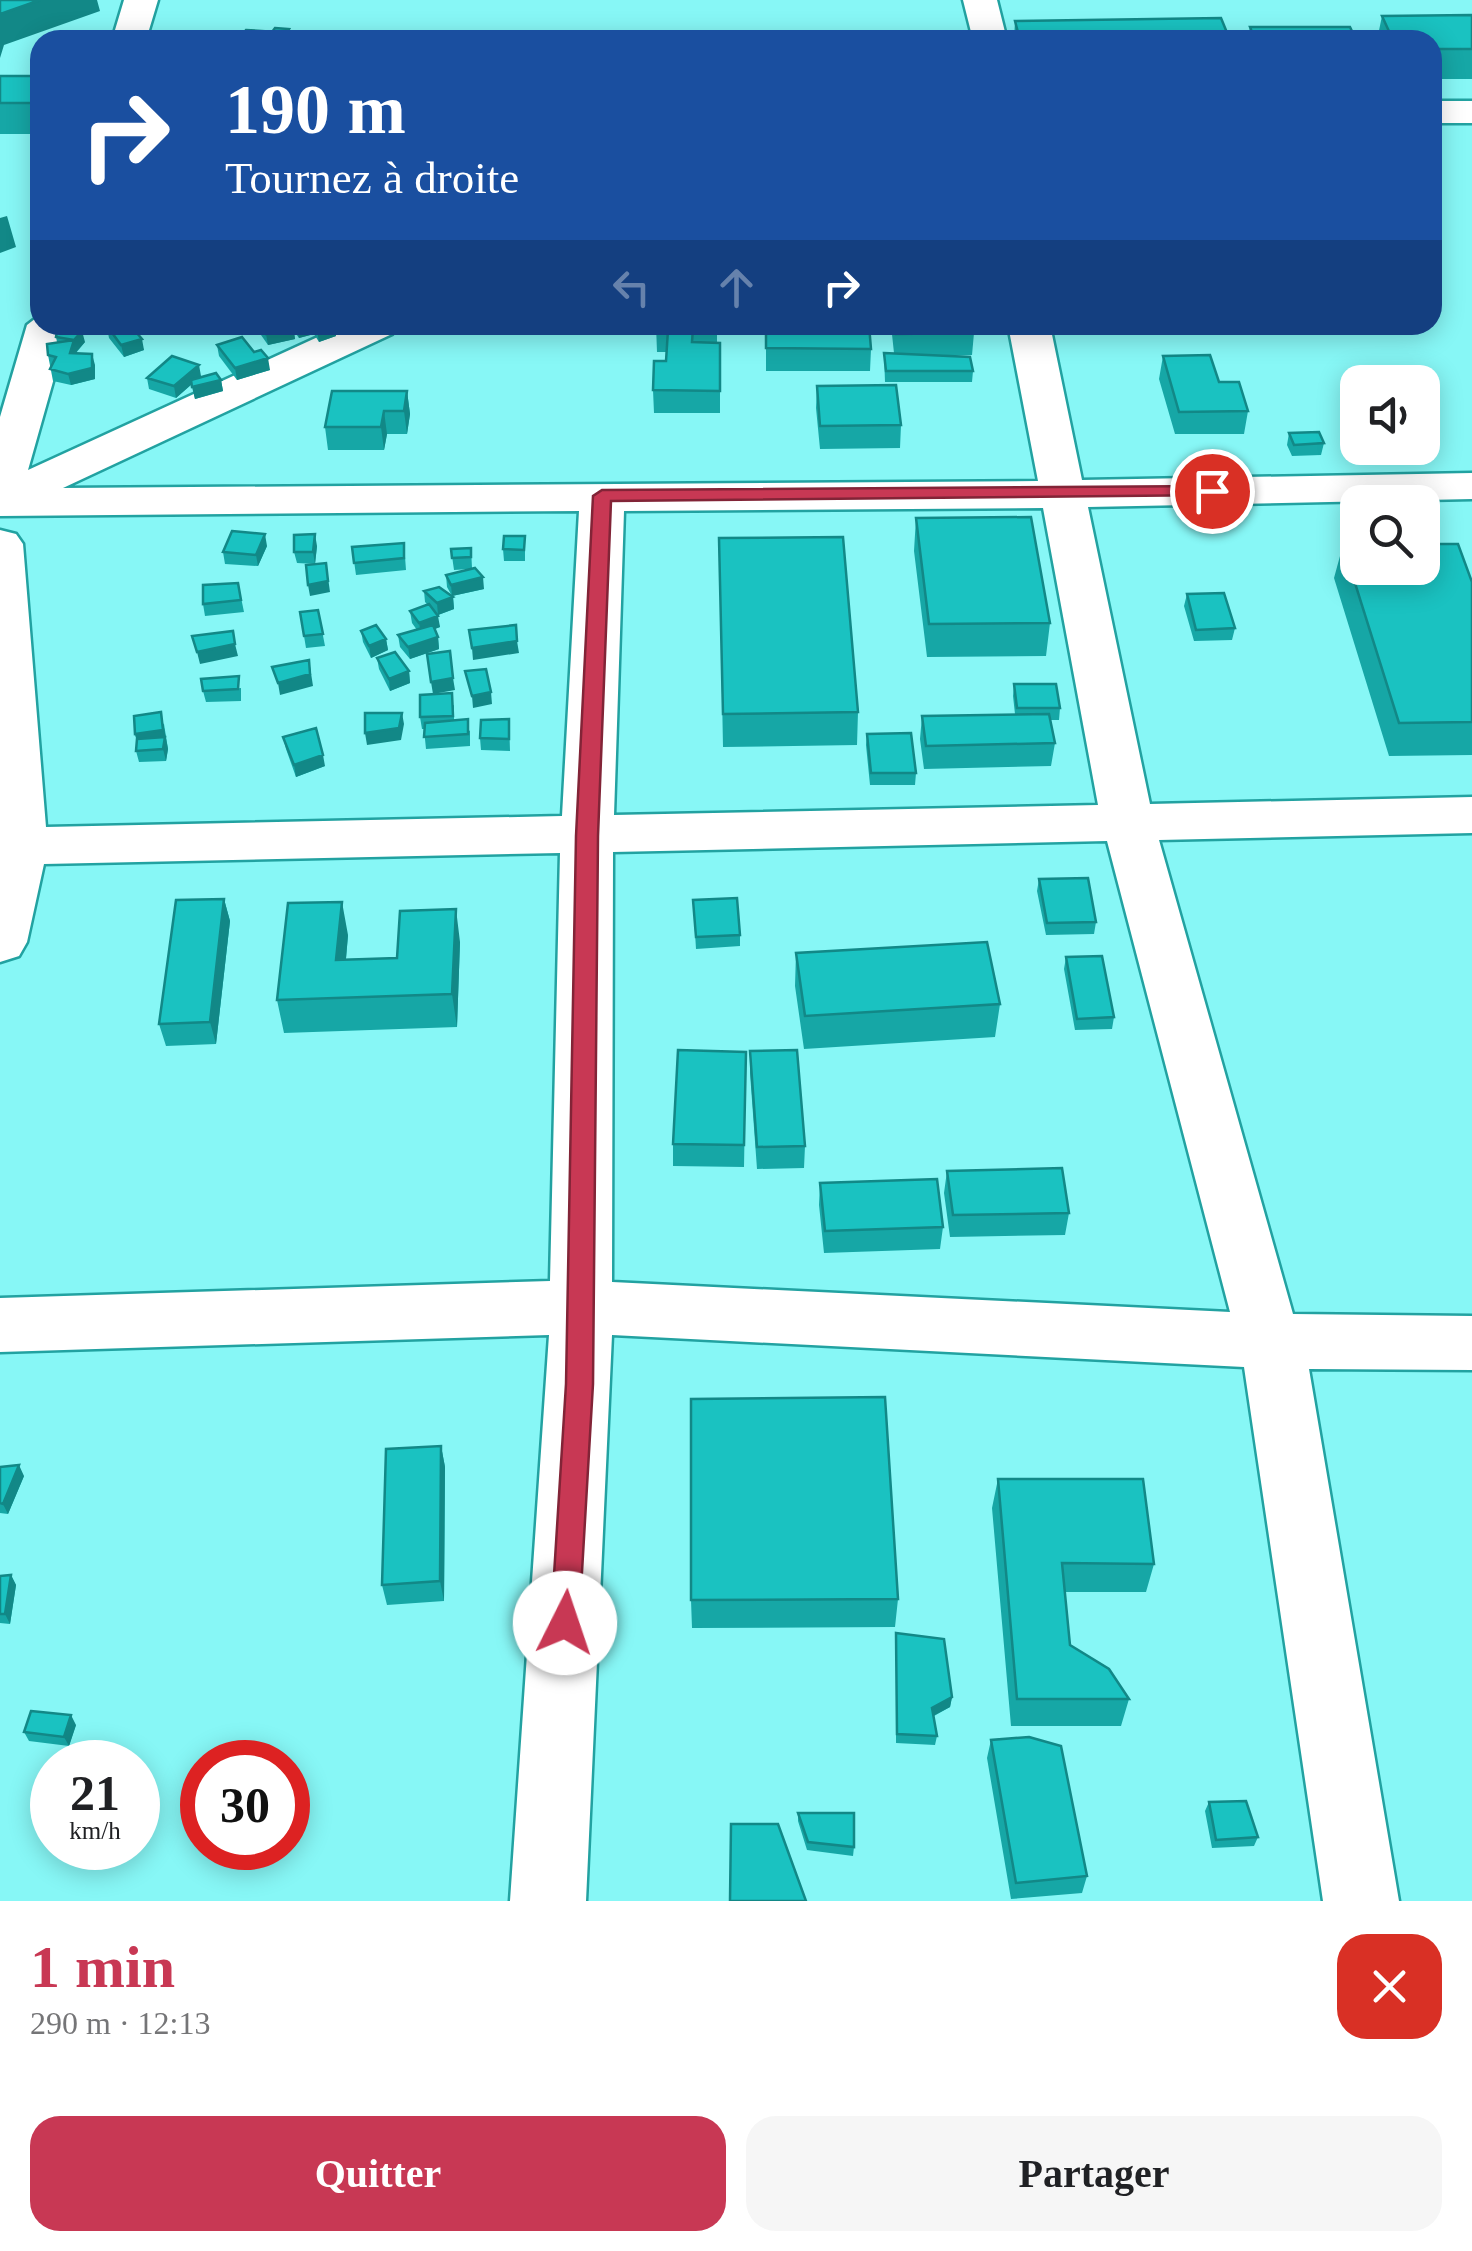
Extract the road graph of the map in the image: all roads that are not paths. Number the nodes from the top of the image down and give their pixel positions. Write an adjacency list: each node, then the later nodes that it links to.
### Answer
1 (140, 0): 3 (street)
2 (980, 0): 4 (street)
3 (132, 30)
4 (988, 30)
5 (1442, 112): 6 (street)
6 (1472, 112)
7 (45, 335): 11 (street)
8 (356, 335): 14 (street)
9 (1031, 335): 12 (street)
10 (1472, 486): 12 (street)
11 (0, 492)
12 (1064, 494): 13 (street); 17 (street)
13 (602, 496): 14 (street); 18 (street)
14 (0, 502)
15 (0, 544): 19 (street)
16 (1472, 816): 17 (street)
17 (1128, 823): 18 (street); 23 (street)
18 (587, 836): 19 (street); 21 (street)
19 (21, 846): 20 (street)
20 (0, 942)
21 (581, 1307): 22 (street); 23 (street); 25 (street)
22 (0, 1325)
23 (1268, 1340): 24 (street); 26 (street)
24 (1472, 1343)
25 (548, 1901)
26 (1361, 1901)

